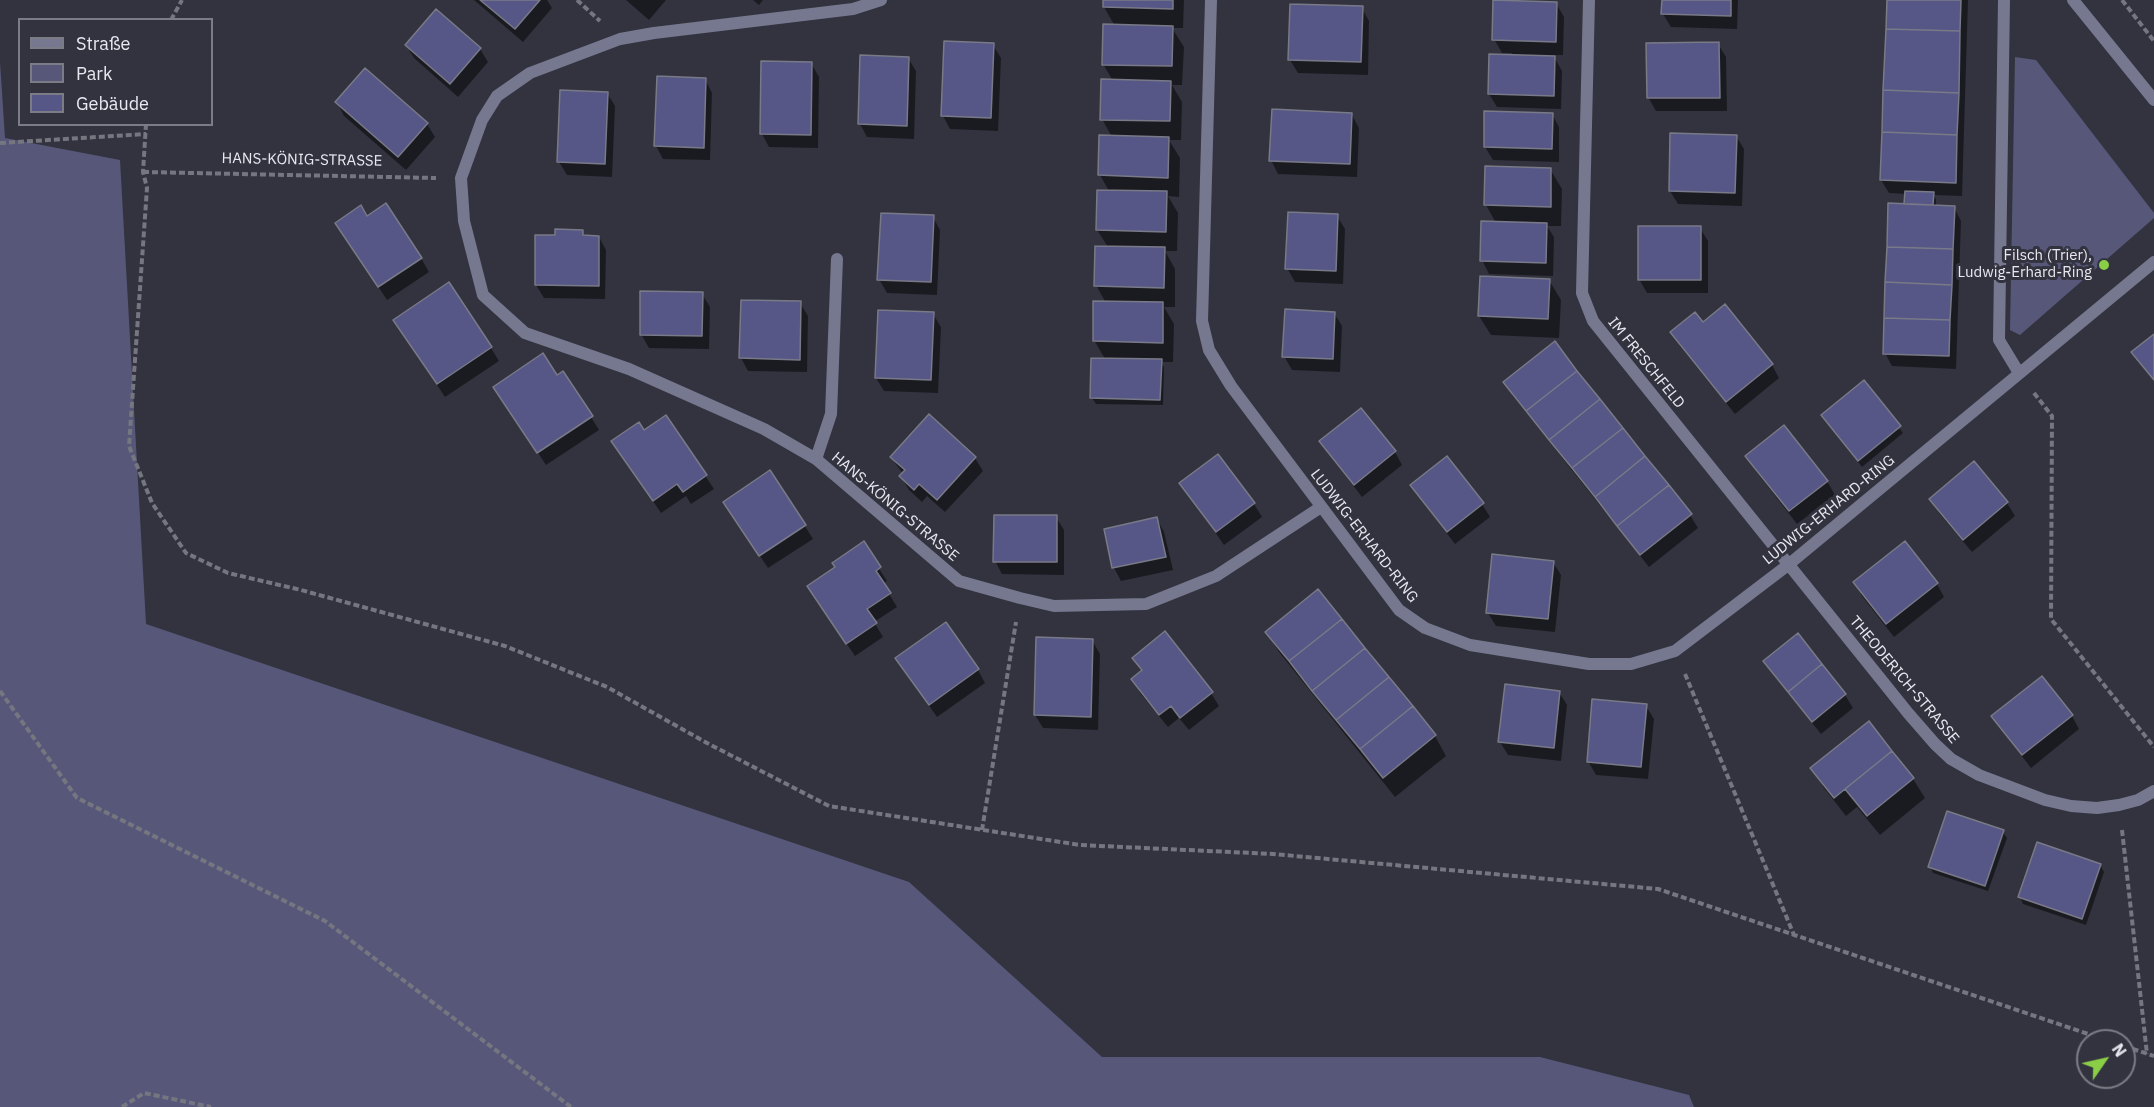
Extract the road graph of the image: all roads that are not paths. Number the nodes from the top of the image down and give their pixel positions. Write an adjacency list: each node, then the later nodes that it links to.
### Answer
1 (881, 0): 10 (street, HANS-KÖNIG-STRASSE)
2 (1211, 0): 11 (street, LUDWIG-ERHARD-RING)
3 (1589, 0): 12 (street, IM FRESCHFELD)
4 (2004, 0): 9 (street)
5 (2073, 0): 6 (street)
6 (2154, 100)
7 (837, 259): 10 (street, HANS-KÖNIG-STRASSE)
8 (2154, 262): 9 (street, LUDWIG-ERHARD-RING)
9 (2019, 373): 12 (street, LUDWIG-ERHARD-RING)
10 (816, 459): 11 (street, HANS-KÖNIG-STRASSE)
11 (1321, 507): 12 (street, LUDWIG-ERHARD-RING)
12 (1788, 565): 13 (street, THEODERICH-STRASSE)
13 (2154, 791)

